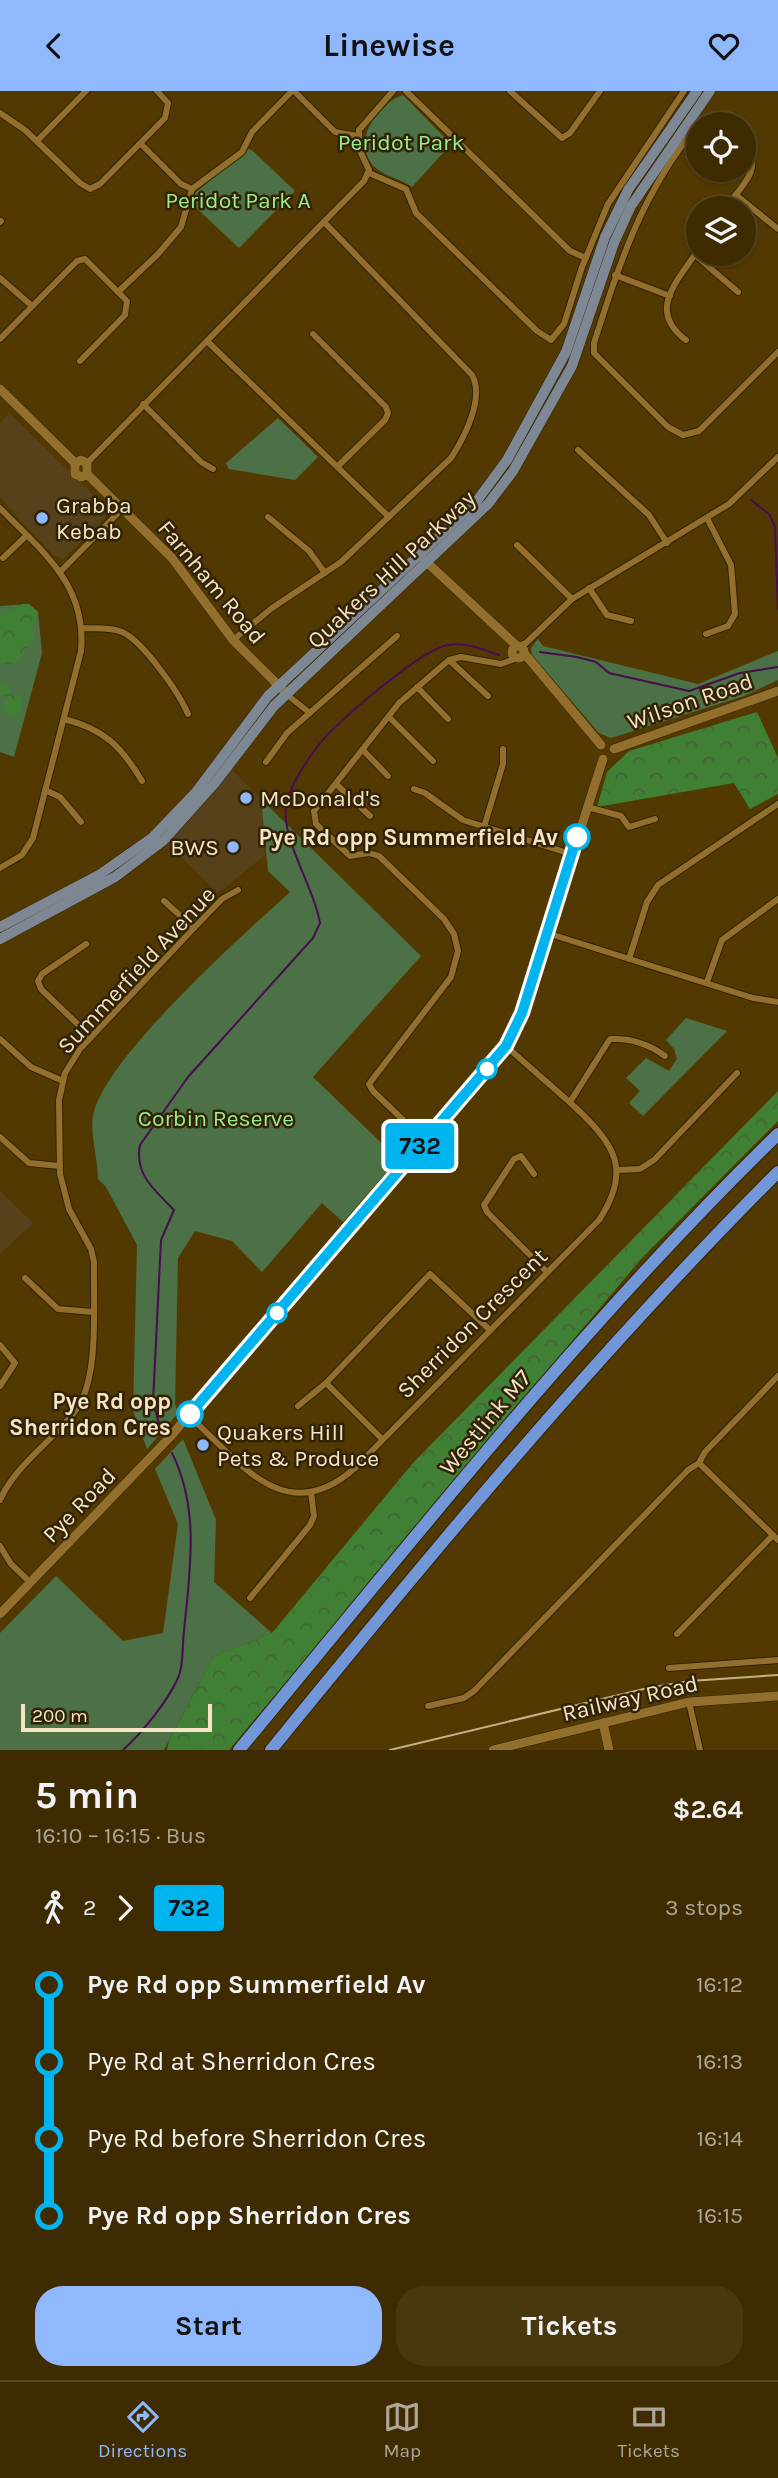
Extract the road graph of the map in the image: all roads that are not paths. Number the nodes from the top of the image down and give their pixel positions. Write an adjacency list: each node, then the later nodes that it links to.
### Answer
1 (86, 91): 13 (street)
2 (157, 91): 15 (street)
3 (293, 91): 12 (street); 18 (street)
4 (393, 91): 12 (street)
5 (406, 91): 22 (street)
6 (510, 91): 7 (street)
7 (600, 91)
8 (697, 91): 55 (main road, Quakers Hill Parkway)
9 (710, 91): 55 (main road, Quakers Hill Parkway)
10 (683, 92): 22 (street)
11 (0, 113): 13 (street)
12 (358, 136): 16 (street)
13 (37, 141): 15 (street)
14 (686, 143): 25 (street)
15 (141, 144): 18 (street)
16 (369, 173): 20 (street); 22 (street)
17 (744, 182): 19 (street)
18 (192, 189): 27 (street)
19 (736, 195): 21 (street)
20 (324, 222): 34 (street); 49 (street)
21 (778, 229)
22 (586, 258)
23 (688, 266): 29 (street)
24 (711, 266): 28 (street)
25 (615, 275): 29 (street); 35 (street)
26 (0, 278): 30 (street)
27 (118, 292): 30 (street); 36 (street)
28 (738, 292)
29 (670, 296): 33 (street)
30 (32, 306): 32 (street)
31 (313, 334): 43 (street)
32 (0, 339)
33 (686, 340)
34 (207, 341): 38 (street); 43 (street)
35 (778, 352)
36 (79, 361)
37 (0, 389): 41 (street)
38 (143, 404): 42 (street); 44 (street)
39 (578, 450): 52 (street)
40 (778, 457): 50 (street)
41 (75, 463): 42 (street); 45 (street)
42 (88, 463): 45 (street)
43 (338, 466): 49 (street)
44 (214, 469)
45 (87, 474): 47 (street, Farnham Road)
46 (0, 508): 51 (street)
47 (122, 509): 56 (street); 64 (street, Farnham Road)
48 (268, 517): 57 (street)
49 (389, 517): 57 (street)
50 (707, 518): 52 (street); 62 (street)
51 (26, 536): 54 (street); 56 (street)
52 (667, 543): 58 (street)
53 (517, 545): 59 (street)
54 (3, 558)
55 (424, 560): 65 (street); 68 (main road, Quakers Hill Parkway)
56 (61, 571): 61 (street)
57 (325, 573): 64 (street)
58 (589, 588): 59 (street); 60 (street)
59 (572, 599): 65 (street)
60 (631, 621)
61 (83, 628): 71 (street); 74 (street)
62 (706, 634)
63 (397, 636): 72 (street)
64 (233, 640): 68 (street, Farnham Road)
65 (518, 652): 66 (street); 76 (street)
66 (449, 660): 67 (street); 70 (street)
67 (417, 687): 73 (street); 75 (street)
68 (282, 690): 72 (street, Farnham Road); 99 (main road, Quakers Hill Parkway); 102 (main road, Quakers Hill Parkway)
69 (778, 691): 78 (street, Wilson Road)
70 (488, 696)
71 (188, 713)
72 (308, 715): 82 (street)
73 (389, 717): 79 (street); 81 (street)
74 (64, 719): 84 (street); 87 (street)
75 (448, 719)
76 (601, 745): 78 (street); 80 (street)
77 (503, 749): 93 (street)
78 (614, 749): 80 (street)
79 (363, 750): 83 (street); 85 (street)
80 (603, 759): 89 (street, Pye Road)
81 (433, 761)
82 (266, 762)
83 (388, 776)
84 (142, 781)
85 (336, 784): 90 (street); 116 (street)
86 (414, 789): 93 (street)
87 (45, 790): 92 (street); 95 (street)
88 (778, 804): 104 (street)
89 (586, 807): 91 (street); 94 (street, Pye Road)
90 (370, 816)
91 (654, 819)
92 (81, 822)
93 (484, 827): 94 (street)
94 (571, 855): 101 (street, Pye Road)
95 (0, 868)
96 (238, 890): 100 (street, Summerfield Avenue)
97 (778, 899): 105 (street)
98 (164, 901): 100 (street)
99 (0, 927)
100 (194, 928): 107 (street, Summerfield Avenue)
101 (547, 933): 104 (street); 109 (street, Pye Road)
102 (0, 939)
103 (86, 944): 107 (street)
104 (629, 958): 105 (street)
105 (707, 982): 106 (street)
106 (778, 1002)
107 (91, 1037): 112 (street, Summerfield Avenue)
108 (0, 1039): 112 (street)
109 (506, 1046): 113 (street); 116 (street, Pye Road)
110 (665, 1056): 113 (street)
111 (737, 1073): 118 (street)
112 (63, 1081): 117 (street, Summerfield Avenue)
113 (570, 1103): 118 (street)
114 (778, 1134): 150 (highway, Westlink M7)
115 (0, 1137): 117 (street)
116 (425, 1141): 132 (street, Pye Road)
117 (60, 1166): 123 (street, Summerfield Avenue)
118 (617, 1170): 121 (street, Sherridon Crescent)
119 (778, 1172): 151 (highway, Westlink M7)
120 (534, 1174): 121 (street)
121 (546, 1271): 124 (street, Sherridon Crescent)
122 (25, 1278): 123 (street)
123 (93, 1312): 136 (street, Summerfield Avenue)
124 (490, 1330): 127 (street); 133 (street, Sherridon Crescent)
125 (0, 1345): 129 (street)
126 (778, 1376): 128 (street)
127 (326, 1383): 131 (street); 133 (street)
128 (771, 1384): 130 (street); 134 (street)
129 (0, 1386)
130 (778, 1391)
131 (298, 1406)
132 (188, 1415): 135 (street, Sherridon Crescent); 139 (street, Pye Road)
133 (382, 1439): 135 (street, Sherridon Crescent)
134 (699, 1463): 137 (street); 147 (street)
135 (311, 1492): 140 (street)
136 (0, 1500)
137 (776, 1537): 142 (street)
138 (0, 1546): 139 (street)
139 (30, 1583): 141 (street, Pye Road)
140 (250, 1598)
141 (0, 1614)
142 (677, 1634)
143 (778, 1660): 144 (street)
144 (668, 1668)
145 (778, 1696): 146 (street, Railway Road)
146 (689, 1702): 148 (street, Railway Road); 154 (street)
147 (428, 1706)
148 (603, 1723): 149 (street, Railway Road); 153 (street)
149 (507, 1748): 152 (street, Railway Road)
150 (239, 1750)
151 (271, 1750)
152 (493, 1750)
153 (609, 1750)
154 (700, 1750)

